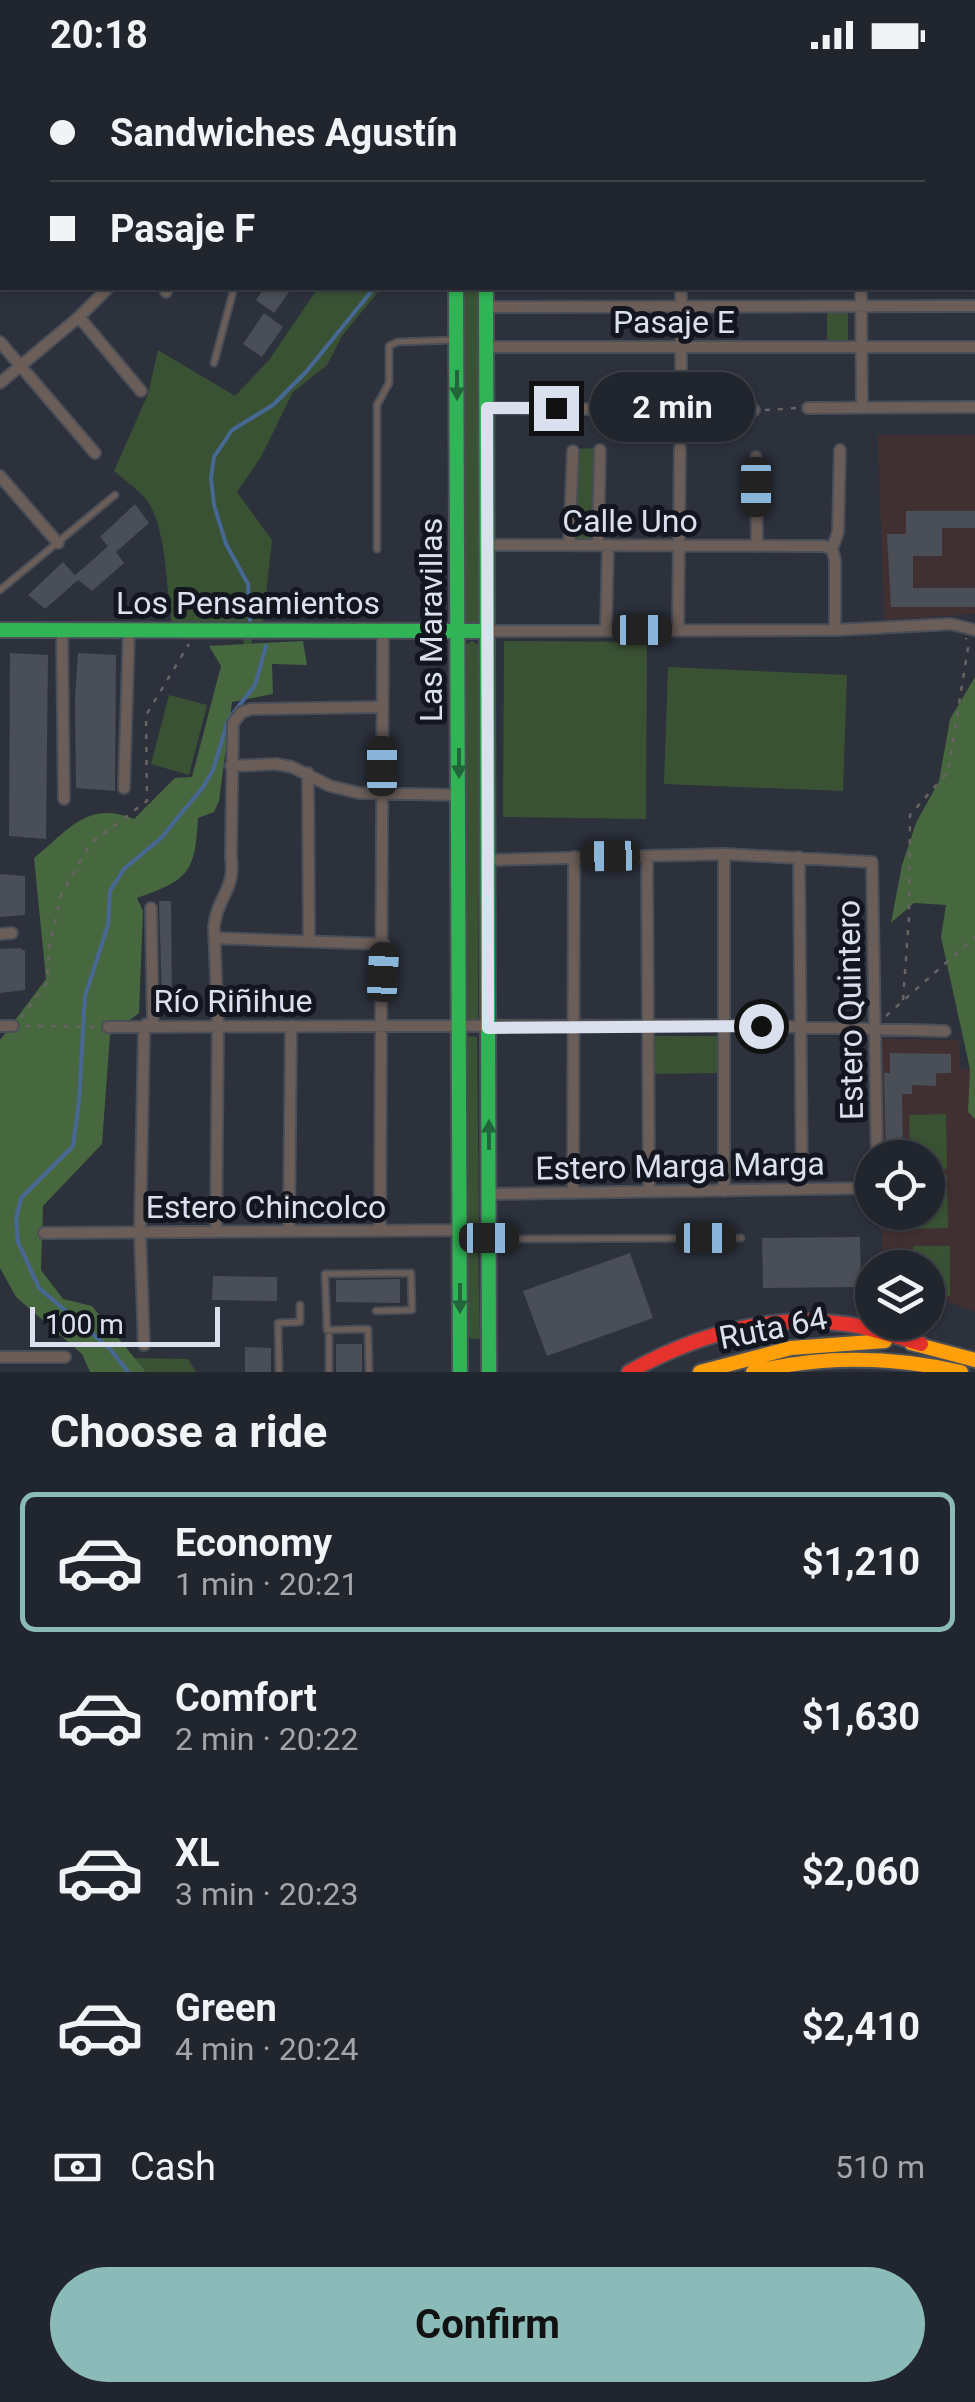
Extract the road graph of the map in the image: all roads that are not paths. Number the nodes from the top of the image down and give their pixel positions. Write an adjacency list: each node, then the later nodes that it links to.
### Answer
1 (106, 290): 11 (street)
2 (233, 290): 18 (lane)
3 (456, 290): 12 (main road, Las Maravillas)
4 (486, 290): 10 (main road, Las Maravillas)
5 (680, 290): 8 (street)
6 (861, 290): 9 (street)
7 (975, 306): 9 (street)
8 (681, 307): 9 (street); 10 (street); 16 (street)
9 (861, 307): 17 (street)
10 (486, 308): 14 (main road, Las Maravillas)
11 (79, 317): 19 (street); 21 (street)
12 (456, 340): 42 (lane); 51 (main road, Las Maravillas, one-way to 51)
13 (0, 342): 19 (street)
14 (486, 347): 16 (street, Pasaje E); 23 (main road, Las Maravillas)
15 (975, 347): 17 (street, Pasaje E)
16 (681, 348): 17 (street, Pasaje E); 27 (street)
17 (862, 348): 25 (street)
18 (214, 363)
19 (21, 366): 20 (street); 32 (street)
20 (0, 384)
21 (142, 391)
22 (975, 407): 25 (street)
23 (487, 408): 26 (street); 37 (main road, Las Maravillas)
24 (808, 408): 25 (street)
25 (862, 408)
26 (590, 409)
27 (754, 410)
28 (680, 448): 40 (street)
29 (600, 450): 38 (street)
30 (840, 450): 43 (street)
31 (573, 451): 39 (street)
32 (95, 454)
33 (756, 457): 41 (street)
34 (0, 476): 36 (street)
35 (115, 495): 36 (lane)
36 (58, 543): 44 (lane)
37 (487, 545): 39 (street, Calle Uno); 52 (main road, Las Maravillas)
38 (603, 545): 39 (street, Calle Uno); 40 (street, Calle Uno); 53 (street)
39 (569, 546)
40 (678, 546): 41 (street, Calle Uno); 45 (street)
41 (757, 546): 43 (street, Calle Uno)
42 (377, 549)
43 (832, 549): 54 (street)
44 (0, 590)
45 (678, 629): 53 (street, Los Pensamientos); 54 (street, Los Pensamientos)
46 (969, 629): 54 (street, Los Pensamientos)
47 (0, 630): 48 (main road, Los Pensamientos)
48 (62, 630): 49 (main road, Los Pensamientos); 61 (street)
49 (129, 630): 50 (main road, Los Pensamientos); 58 (street)
50 (383, 630): 51 (main road, Los Pensamientos); 55 (street)
51 (459, 630): 52 (main road, Los Pensamientos); 60 (main road, Las Maravillas, one-way to 60)
52 (487, 630): 53 (street, Los Pensamientos); 66 (main road, Las Maravillas)
53 (606, 630)
54 (835, 630)
55 (382, 707): 56 (street); 59 (street)
56 (231, 766): 57 (street); 68 (street)
57 (308, 774): 59 (street); 69 (street)
58 (124, 788)
59 (383, 795): 60 (street); 70 (street)
60 (459, 795): 81 (main road, Las Maravillas)
61 (64, 799)
62 (724, 854): 63 (street); 65 (street); 76 (street)
63 (647, 856): 64 (street); 75 (street)
64 (574, 857): 66 (street); 74 (street)
65 (799, 857): 77 (street); 80 (street, Estero Quintero)
66 (488, 860): 82 (main road, Las Maravillas)
67 (151, 908): 71 (street)
68 (215, 938): 69 (street); 72 (street)
69 (308, 940): 70 (street)
70 (384, 944): 79 (street)
71 (150, 1024): 72 (street, Río Riñihue); 78 (street, Río Riñihue); 93 (street)
72 (218, 1025): 73 (street, Río Riñihue); 94 (street)
73 (290, 1026): 79 (street, Río Riñihue); 95 (street)
74 (572, 1026): 75 (street, Río Riñihue); 82 (street, Río Riñihue); 89 (street)
75 (648, 1026): 76 (street, Río Riñihue); 88 (street)
76 (723, 1026): 77 (street, Río Riñihue); 87 (street)
77 (800, 1026): 80 (street, Río Riñihue); 85 (street)
78 (108, 1027)
79 (380, 1027): 81 (street, Río Riñihue); 92 (street)
80 (874, 1027): 83 (street, Río Riñihue); 84 (street, Estero Quintero)
81 (460, 1028): 82 (street, Río Riñihue); 91 (main road, Las Maravillas)
82 (488, 1028): 90 (main road, Las Maravillas, one-way to 82)
83 (945, 1030)
84 (877, 1140)
85 (802, 1188): 86 (street, Estero Marga Marga); 87 (street, Estero Marga Marga)
86 (855, 1188)
87 (724, 1190): 88 (street, Estero Marga Marga)
88 (649, 1192): 89 (street, Estero Marga Marga)
89 (573, 1193): 90 (street, Estero Marga Marga)
90 (489, 1194): 97 (main road, Las Maravillas)
91 (460, 1230): 92 (street, Estero Chincolco); 97 (street, Estero Chincolco); 105 (main road, Las Maravillas, one-way to 105)
92 (380, 1231): 95 (street, Estero Chincolco)
93 (140, 1232): 94 (street, Estero Chincolco); 96 (street, Estero Chincolco); 103 (street)
94 (216, 1232): 95 (street, Estero Chincolco)
95 (289, 1232)
96 (44, 1233)
97 (489, 1234): 98 (lane); 104 (main road, Las Maravillas)
98 (741, 1238)
99 (300, 1305): 110 (lane)
100 (376, 1310): 112 (lane)
101 (329, 1336): 111 (lane)
102 (921, 1344): 108 (main road, Ruta 64); 115 (main road); 116 (main road, Ruta 64)
103 (144, 1345)
104 (489, 1348): 105 (main road); 114 (main road, Las Maravillas)
105 (460, 1350): 113 (main road, Las Maravillas)
106 (0, 1357): 107 (street)
107 (65, 1357)
108 (975, 1360)
109 (939, 1367): 117 (main road, Ruta 64); 118 (main road); 119 (main road, Ruta 64)
110 (279, 1372)
111 (329, 1372)
112 (369, 1372)
113 (460, 1372)
114 (489, 1372)
115 (629, 1372)
116 (700, 1372)
117 (753, 1372)
118 (852, 1372)
119 (961, 1372)

